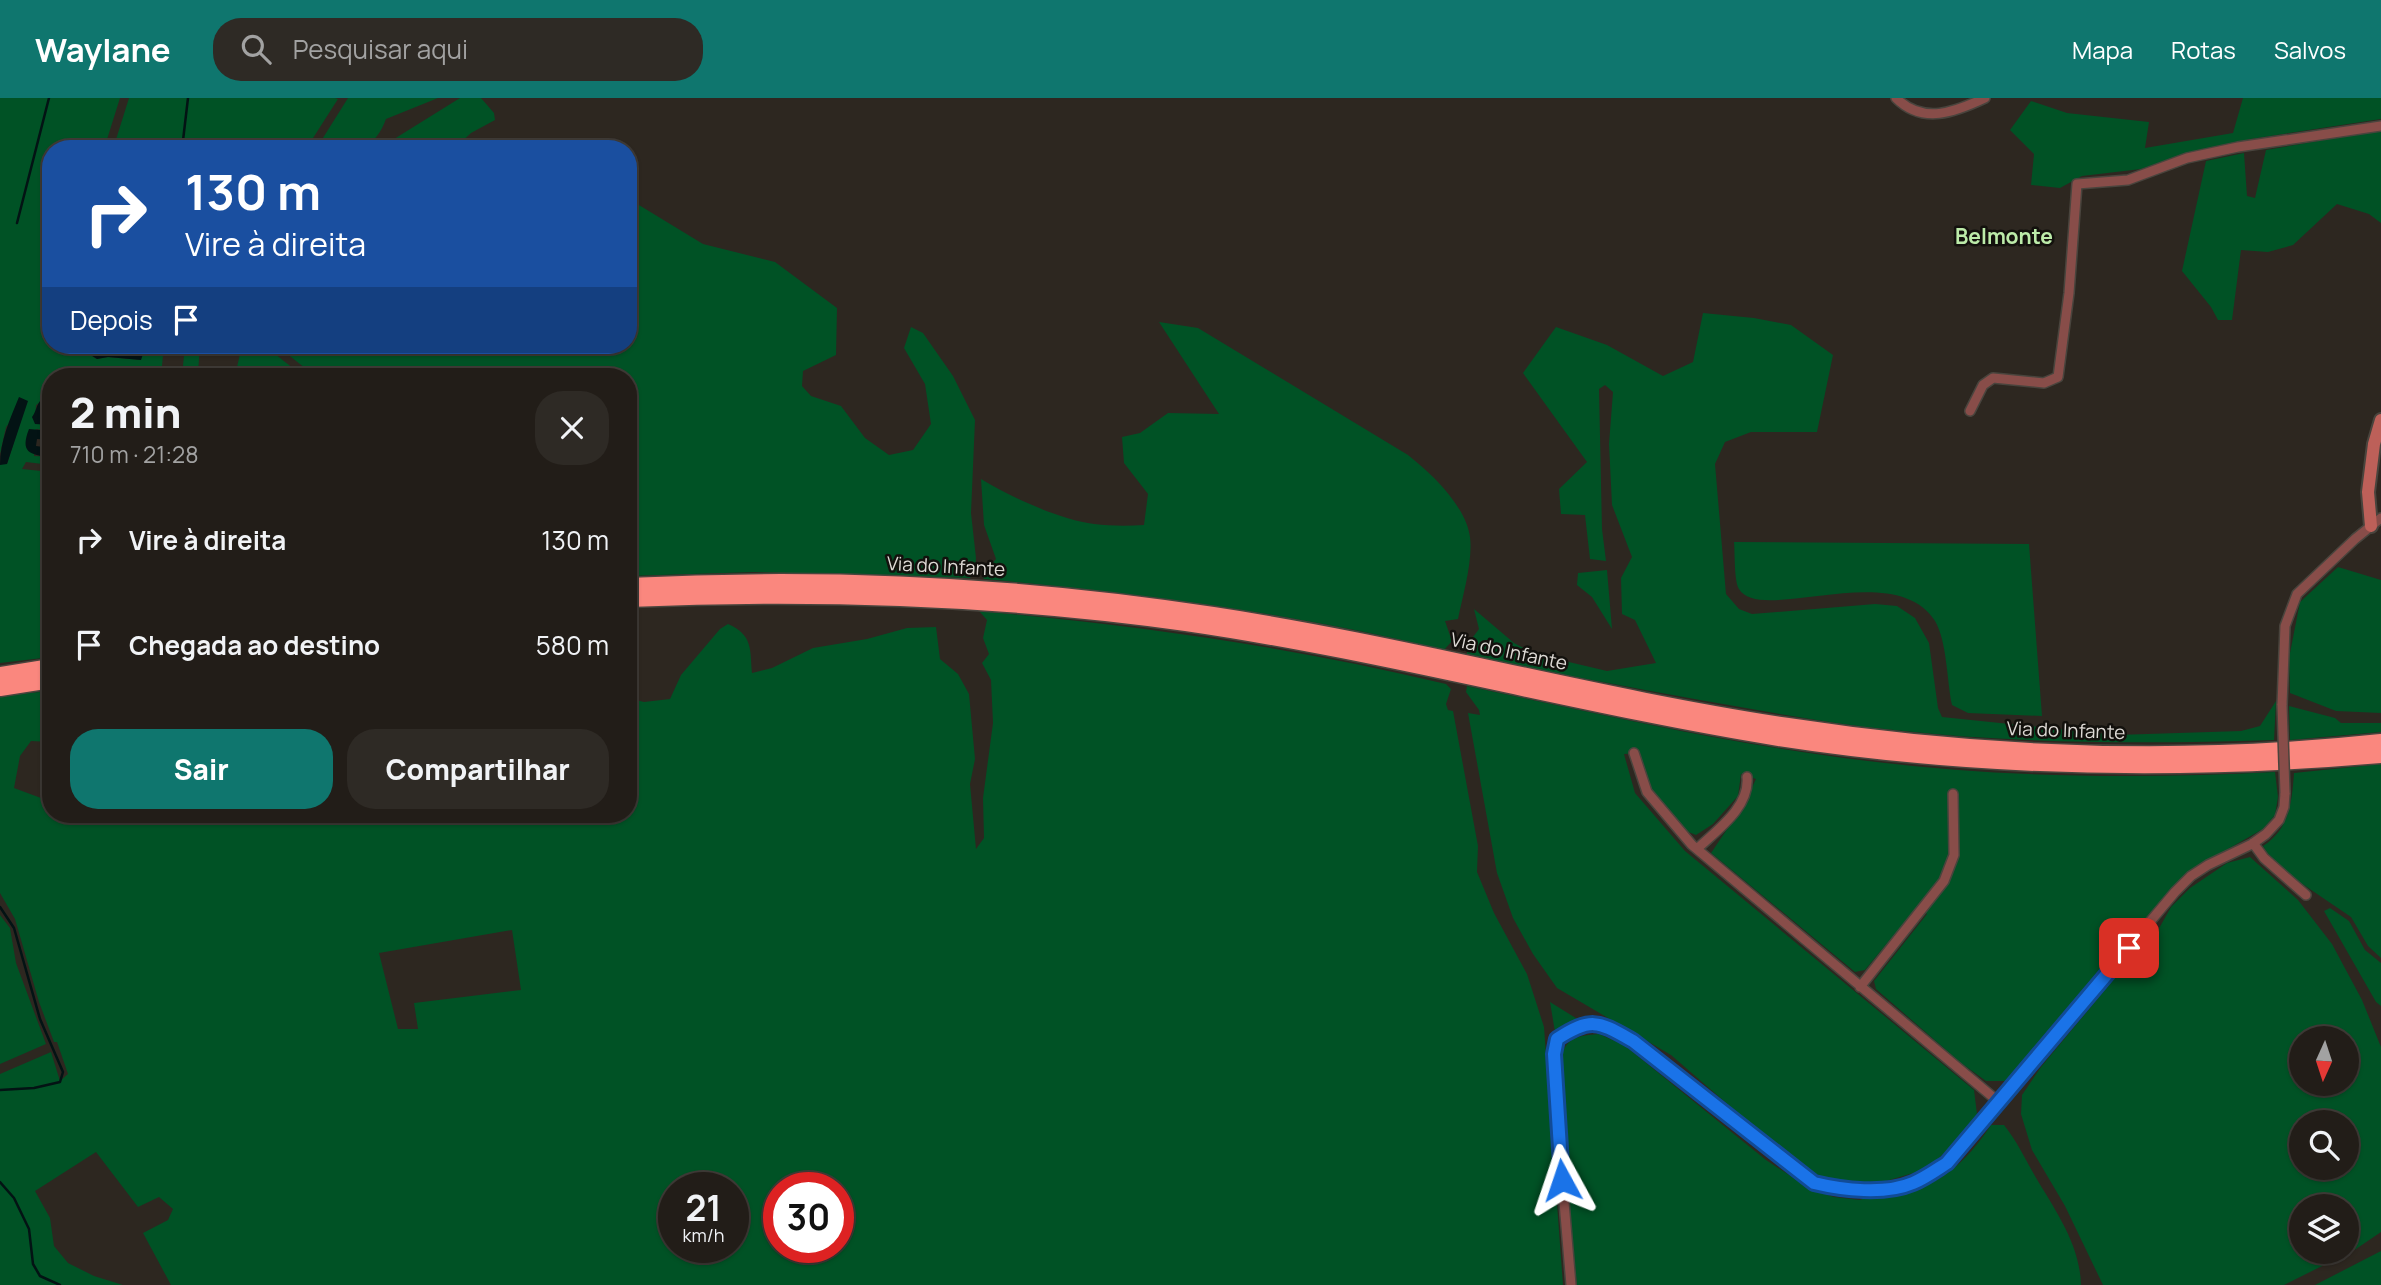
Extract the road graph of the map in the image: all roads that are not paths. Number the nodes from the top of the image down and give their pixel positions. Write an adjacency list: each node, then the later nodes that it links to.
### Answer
1 (1896, 98): 2 (street)
2 (1985, 98)
3 (2381, 126): 4 (street)
4 (1970, 411)
5 (2381, 420): 6 (street)
6 (2376, 522): 18 (street, bridge)
7 (637, 586): 13 (highway, Via do Infante)
8 (637, 599): 15 (highway, Via do Infante)
9 (42, 668): 10 (highway)
10 (0, 675)
11 (42, 681): 12 (highway)
12 (0, 688)
13 (2381, 742)
14 (1634, 753): 19 (street)
15 (2381, 755)
16 (1747, 776): 19 (street)
17 (1953, 794): 21 (street)
18 (2253, 843): 20 (street); 22 (street)
19 (1697, 849): 21 (street)
20 (2305, 895)
21 (1860, 987): 22 (street)
22 (2000, 1103): 23 (street)
23 (1571, 1285)

